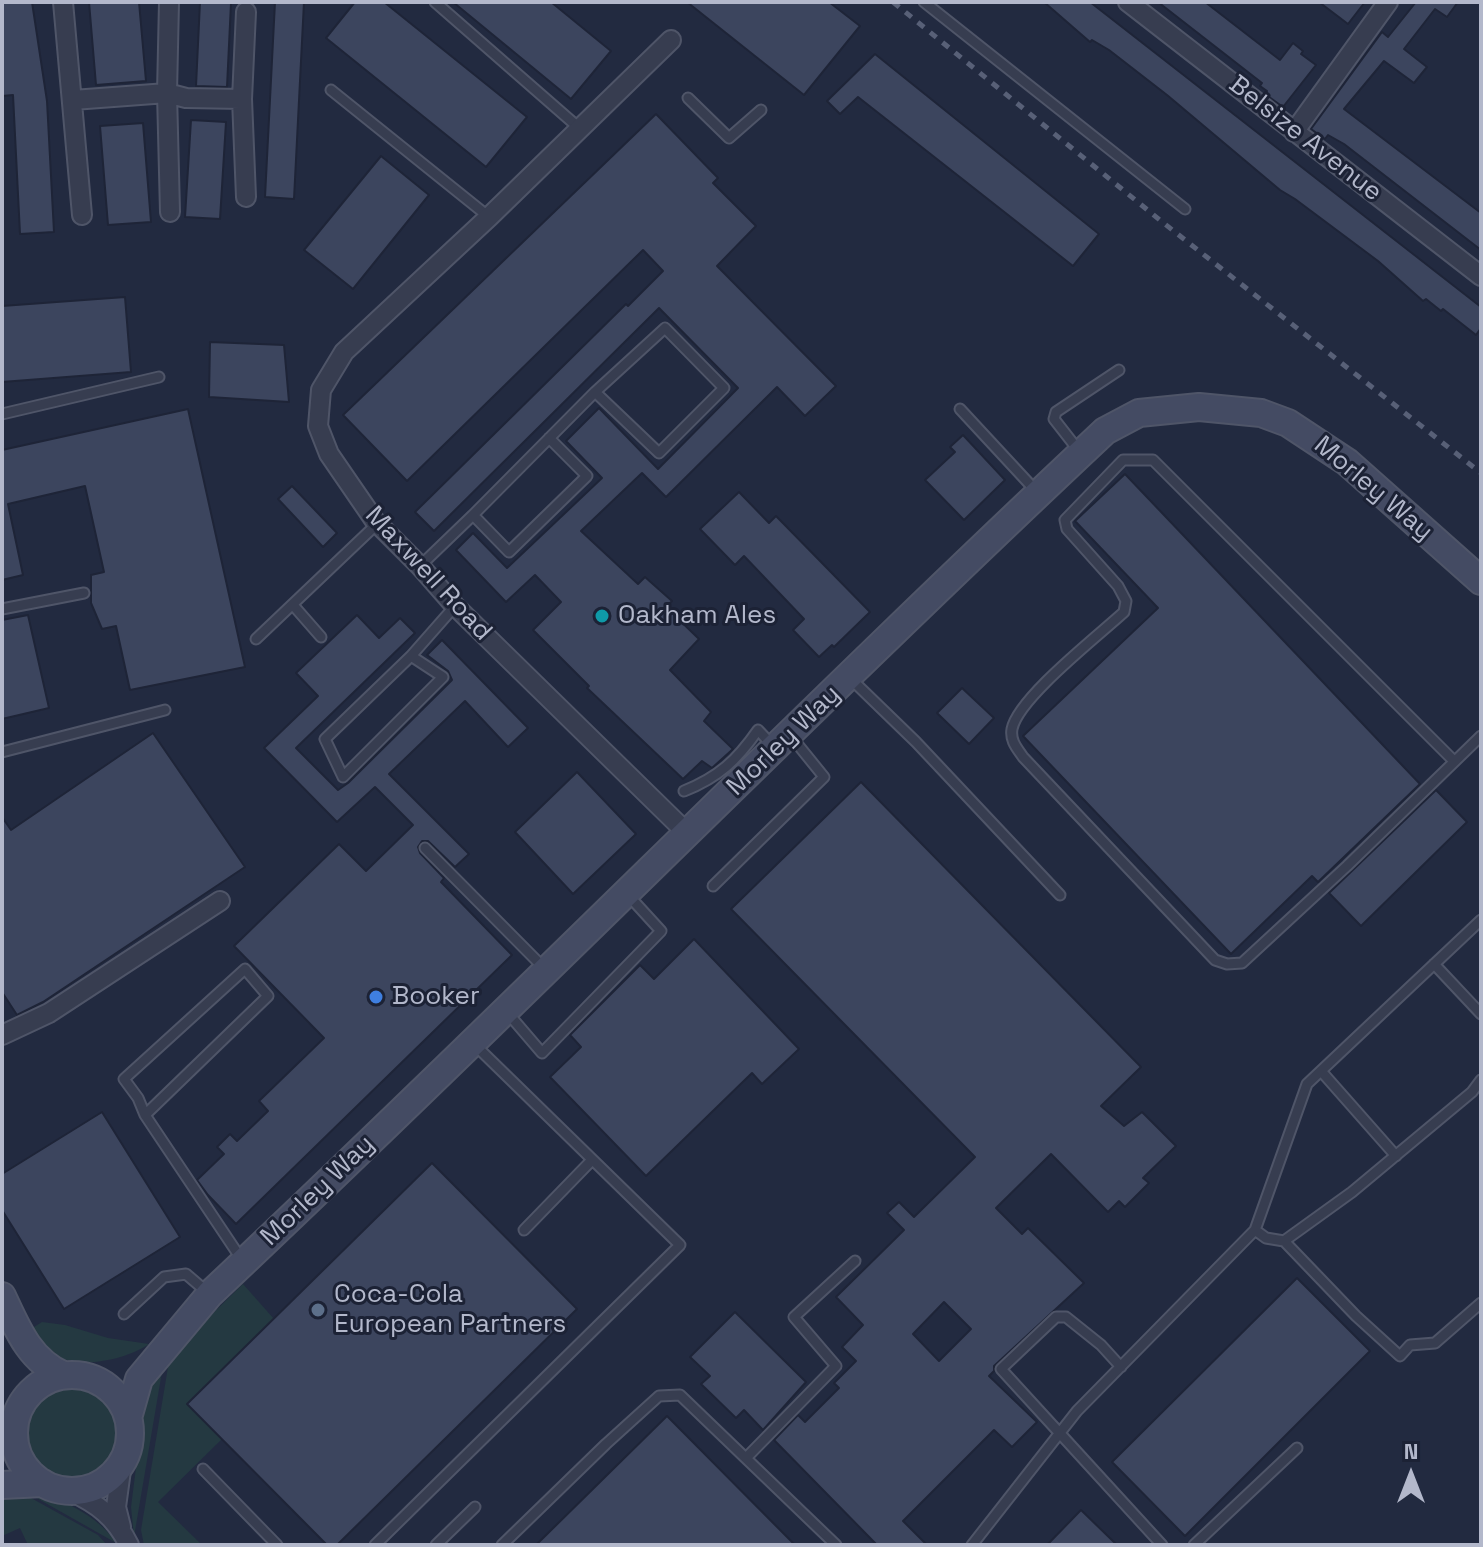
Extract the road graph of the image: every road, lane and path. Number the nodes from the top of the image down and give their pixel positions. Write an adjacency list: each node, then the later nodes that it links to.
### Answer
1 (63, 2): 13 (street)
2 (169, 2): 10 (street)
3 (435, 2): 15 (lane)
4 (924, 2): 18 (lane)
5 (1128, 2): 16 (street, Belsize Avenue)
6 (1388, 2): 16 (street)
7 (246, 12): 12 (street)
8 (671, 40): 15 (street, Maxwell Road)
9 (331, 90): 21 (lane)
10 (167, 93): 12 (street); 13 (street); 19 (street)
11 (688, 98): 14 (lane)
12 (242, 99): 17 (street)
13 (73, 100): 20 (street)
14 (761, 110)
15 (578, 127): 21 (street, Maxwell Road)
16 (1294, 132): 22 (street, Belsize Avenue)
17 (246, 197)
18 (1185, 209)
19 (170, 212)
20 (82, 215)
21 (489, 217): 32 (street, Maxwell Road)
22 (1481, 276)
23 (1119, 370): 29 (lane)
24 (159, 377): 27 (lane)
25 (595, 392): 25 (lane); 28 (lane)
26 (960, 409): 30 (lane)
27 (2, 414)
28 (549, 438): 31 (lane); 31 (lane)
29 (1081, 454): 30 (street, Morley Way); 34 (street, Morley Way)
30 (1038, 494): 42 (street, Morley Way)
31 (473, 515): 33 (lane)
32 (378, 523): 33 (street, Maxwell Road); 36 (lane)
33 (420, 566): 37 (street, Maxwell Road)
34 (1481, 581)
35 (84, 593): 38 (lane)
36 (293, 605): 39 (lane); 40 (lane)
37 (455, 606): 41 (lane); 49 (street, Maxwell Road)
38 (2, 609)
39 (321, 637)
40 (256, 639)
41 (411, 656): 41 (lane)
42 (849, 677): 45 (street, Morley Way); 53 (lane)
43 (165, 710): 46 (lane)
44 (1481, 736): 47 (lane)
45 (783, 742): 48 (lane); 49 (street, Morley Way); 51 (lane)
46 (2, 752)
47 (1454, 761): 47 (lane)
48 (684, 791)
49 (688, 834): 52 (street, Morley Way)
50 (425, 848): 57 (lane)
51 (713, 886)
52 (627, 893): 57 (street, Morley Way); 58 (lane)
53 (1060, 895)
54 (220, 901): 60 (street)
55 (1481, 920): 56 (lane)
56 (1434, 964): 59 (lane); 62 (lane)
57 (546, 970): 58 (street, Morley Way)
58 (505, 1010): 61 (street, Morley Way)
59 (1481, 1014)
60 (2, 1035)
61 (472, 1042): 66 (lane); 71 (street, Morley Way)
62 (1321, 1071): 65 (lane); 68 (lane)
63 (1481, 1080): 65 (lane)
64 (145, 1115): 64 (lane); 71 (lane)
65 (1396, 1156): 69 (lane)
66 (592, 1160): 67 (lane); 94 (lane)
67 (524, 1230)
68 (1255, 1230): 69 (lane); 78 (lane)
69 (1284, 1241): 74 (lane)
70 (855, 1261): 84 (lane)
71 (243, 1263): 72 (street, Morley Way)
72 (210, 1294): 75 (lane); 77 (street, Morley Way)
73 (2, 1296): 76 (street)
74 (1481, 1303)
75 (124, 1314)
76 (23, 1339): 79 (street); 81 (street)
77 (151, 1361): 79 (street, Morley Way); 80 (street, Morley Way)
78 (1121, 1367): 82 (lane); 82 (lane)
79 (76, 1376): 80 (street); 81 (street)
80 (128, 1418): 85 (street)
81 (12, 1424): 87 (street)
82 (1061, 1434): 98 (lane); 99 (lane)
83 (1297, 1448): 100 (lane)
84 (746, 1458): 96 (lane); 97 (lane)
85 (122, 1463): 89 (street); 91 (street)
86 (203, 1469): 93 (lane)
87 (43, 1483): 88 (street); 89 (street)
88 (2, 1485)
89 (70, 1491): 91 (street)
90 (475, 1507): 95 (lane)
91 (121, 1528): 92 (street)
92 (129, 1545)
93 (277, 1545)
94 (375, 1545)
95 (436, 1545)
96 (502, 1545)
97 (836, 1545)
98 (972, 1545)
99 (1162, 1545)
100 (1194, 1545)

